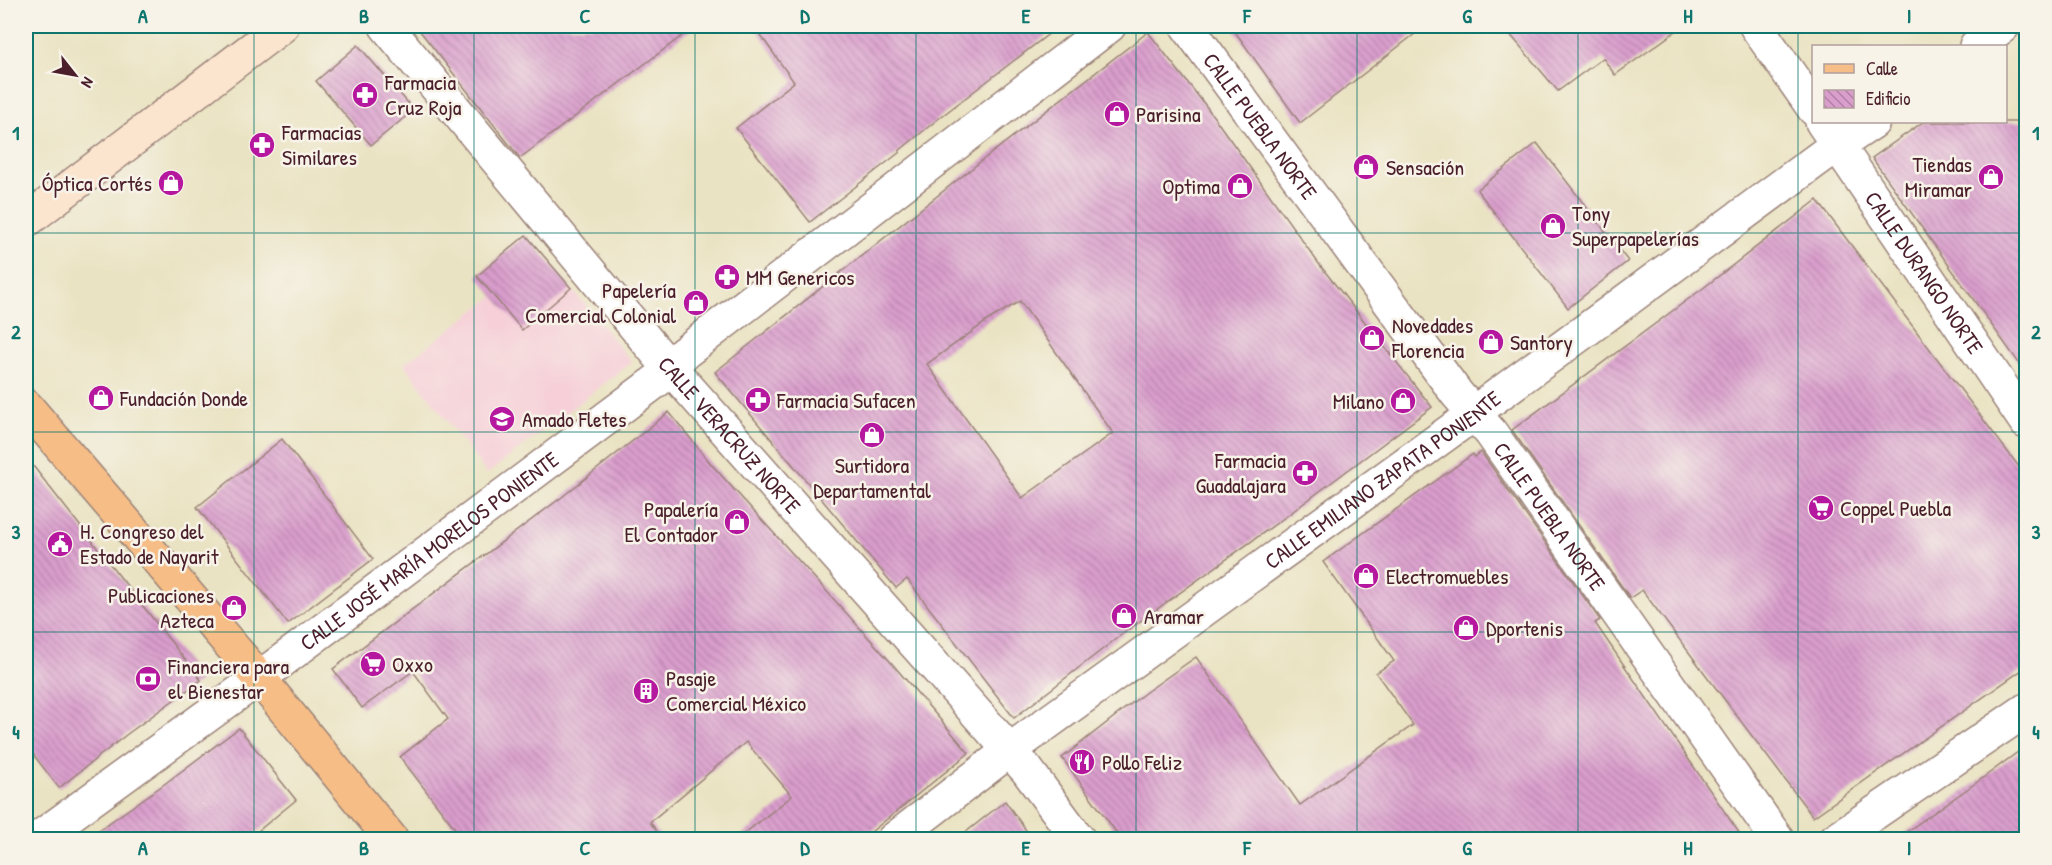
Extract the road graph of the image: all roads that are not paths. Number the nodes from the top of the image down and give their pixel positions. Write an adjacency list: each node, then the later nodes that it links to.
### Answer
1 (282, 26): 11 (main road)
2 (386, 26): 12 (street, CALLE VERACRUZ NORTE)
3 (1109, 26): 12 (street, CALLE JOSÉ MARÍA MORELOS PONIENTE)
4 (1187, 26): 14 (street, CALLE PUEBLA NORTE)
5 (1756, 26): 8 (street)
6 (2003, 26): 7 (street)
7 (1977, 45)
8 (1812, 106)
9 (1870, 123): 10 (street, CALLE EMILIANO ZAPATA PONIENTE)
10 (1831, 134): 14 (street, CALLE EMILIANO ZAPATA PONIENTE); 15 (street, CALLE DURANGO NORTE)
11 (26, 221)
12 (671, 368): 16 (street, CALLE JOSÉ MARÍA MORELOS PONIENTE); 18 (street, CALLE VERACRUZ NORTE)
13 (26, 406): 16 (main road)
14 (1475, 415): 18 (street, CALLE EMILIANO ZAPATA PONIENTE); 23 (street, CALLE PUEBLA NORTE)
15 (2026, 422)
16 (259, 678): 19 (street, CALLE JOSÉ MARÍA MORELOS PONIENTE); 20 (main road)
17 (2026, 710): 24 (street)
18 (1010, 750): 21 (street, CALLE EMILIANO ZAPATA PONIENTE); 22 (street, CALLE VERACRUZ NORTE)
19 (36, 840)
20 (392, 840)
21 (893, 840)
22 (1079, 840)
23 (1778, 840)
24 (1835, 840)

